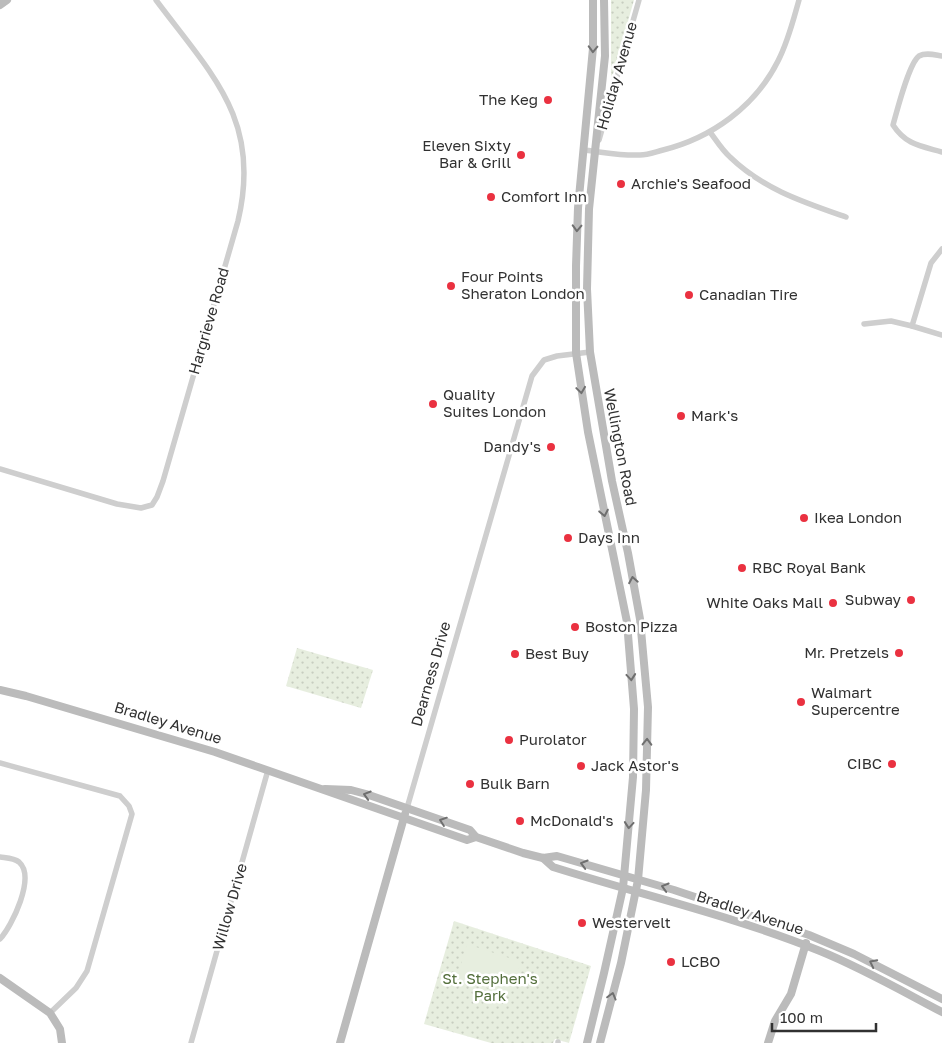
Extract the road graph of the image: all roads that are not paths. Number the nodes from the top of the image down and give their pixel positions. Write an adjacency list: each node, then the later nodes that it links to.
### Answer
1 (7, 0): 7 (main road)
2 (156, 0): 20 (street, Hargrieve Road)
3 (592, 0): 10 (main road, Wellington Road, one-way to 10)
4 (604, 0): 11 (main road, Wellington Road)
5 (639, 0): 11 (street, Holiday Avenue)
6 (799, 0): 9 (street)
7 (0, 5)
8 (942, 56): 12 (street)
9 (710, 132): 11 (street); 13 (street)
10 (583, 150): 11 (street); 19 (main road, Wellington Road, one-way to 19)
11 (595, 151): 18 (main road, Wellington Road)
12 (942, 152)
13 (846, 217)
14 (942, 249): 16 (street)
15 (864, 324): 16 (street)
16 (912, 326): 17 (street)
17 (942, 335)
18 (590, 352): 19 (street, Dearness Drive); 21 (main road, Wellington Road, one-way to 18)
19 (576, 353): 22 (main road, Wellington Road, one-way to 22); 27 (street, Dearness Drive)
20 (0, 469)
21 (641, 626): 22 (main road); 33 (main road, Wellington Road, one-way to 21)
22 (627, 628): 32 (main road, Wellington Road, one-way to 32)
23 (0, 690): 25 (main road, Bradley Avenue)
24 (0, 763): 42 (street)
25 (268, 770): 26 (main road, Bradley Avenue); 44 (street, Willow Drive)
26 (325, 789): 27 (main road, Bradley Avenue, one-way to 26); 28 (main road, Bradley Avenue)
27 (407, 808): 28 (main road, Dearness Drive); 29 (main road, Bradley Avenue, one-way to 27)
28 (404, 818): 29 (main road, Bradley Avenue); 45 (main road, Dearness Drive)
29 (476, 837): 31 (main road, Bradley Avenue)
30 (0, 857): 37 (street)
31 (542, 858): 32 (main road, Bradley Avenue, one-way to 31); 34 (main road, Bradley Avenue)
32 (625, 876): 33 (main road, Bradley Avenue); 34 (main road, Wellington Road)
33 (638, 880): 35 (main road, Wellington Road); 36 (main road, Bradley Avenue, one-way to 33)
34 (623, 888): 35 (main road, Bradley Avenue); 46 (main road, Wellington Road)
35 (636, 892): 38 (main road, Bradley Avenue); 47 (main road, Wellington Road, one-way to 35)
36 (809, 935): 38 (main road); 40 (main road, Bradley Avenue, one-way to 36)
37 (0, 939)
38 (804, 945): 41 (main road, Bradley Avenue); 48 (main road)
39 (0, 978): 42 (main road)
40 (942, 999)
41 (942, 1012)
42 (50, 1013): 43 (main road)
43 (62, 1043)
44 (191, 1043)
45 (340, 1043)
46 (587, 1043)
47 (600, 1043)
48 (768, 1043)

